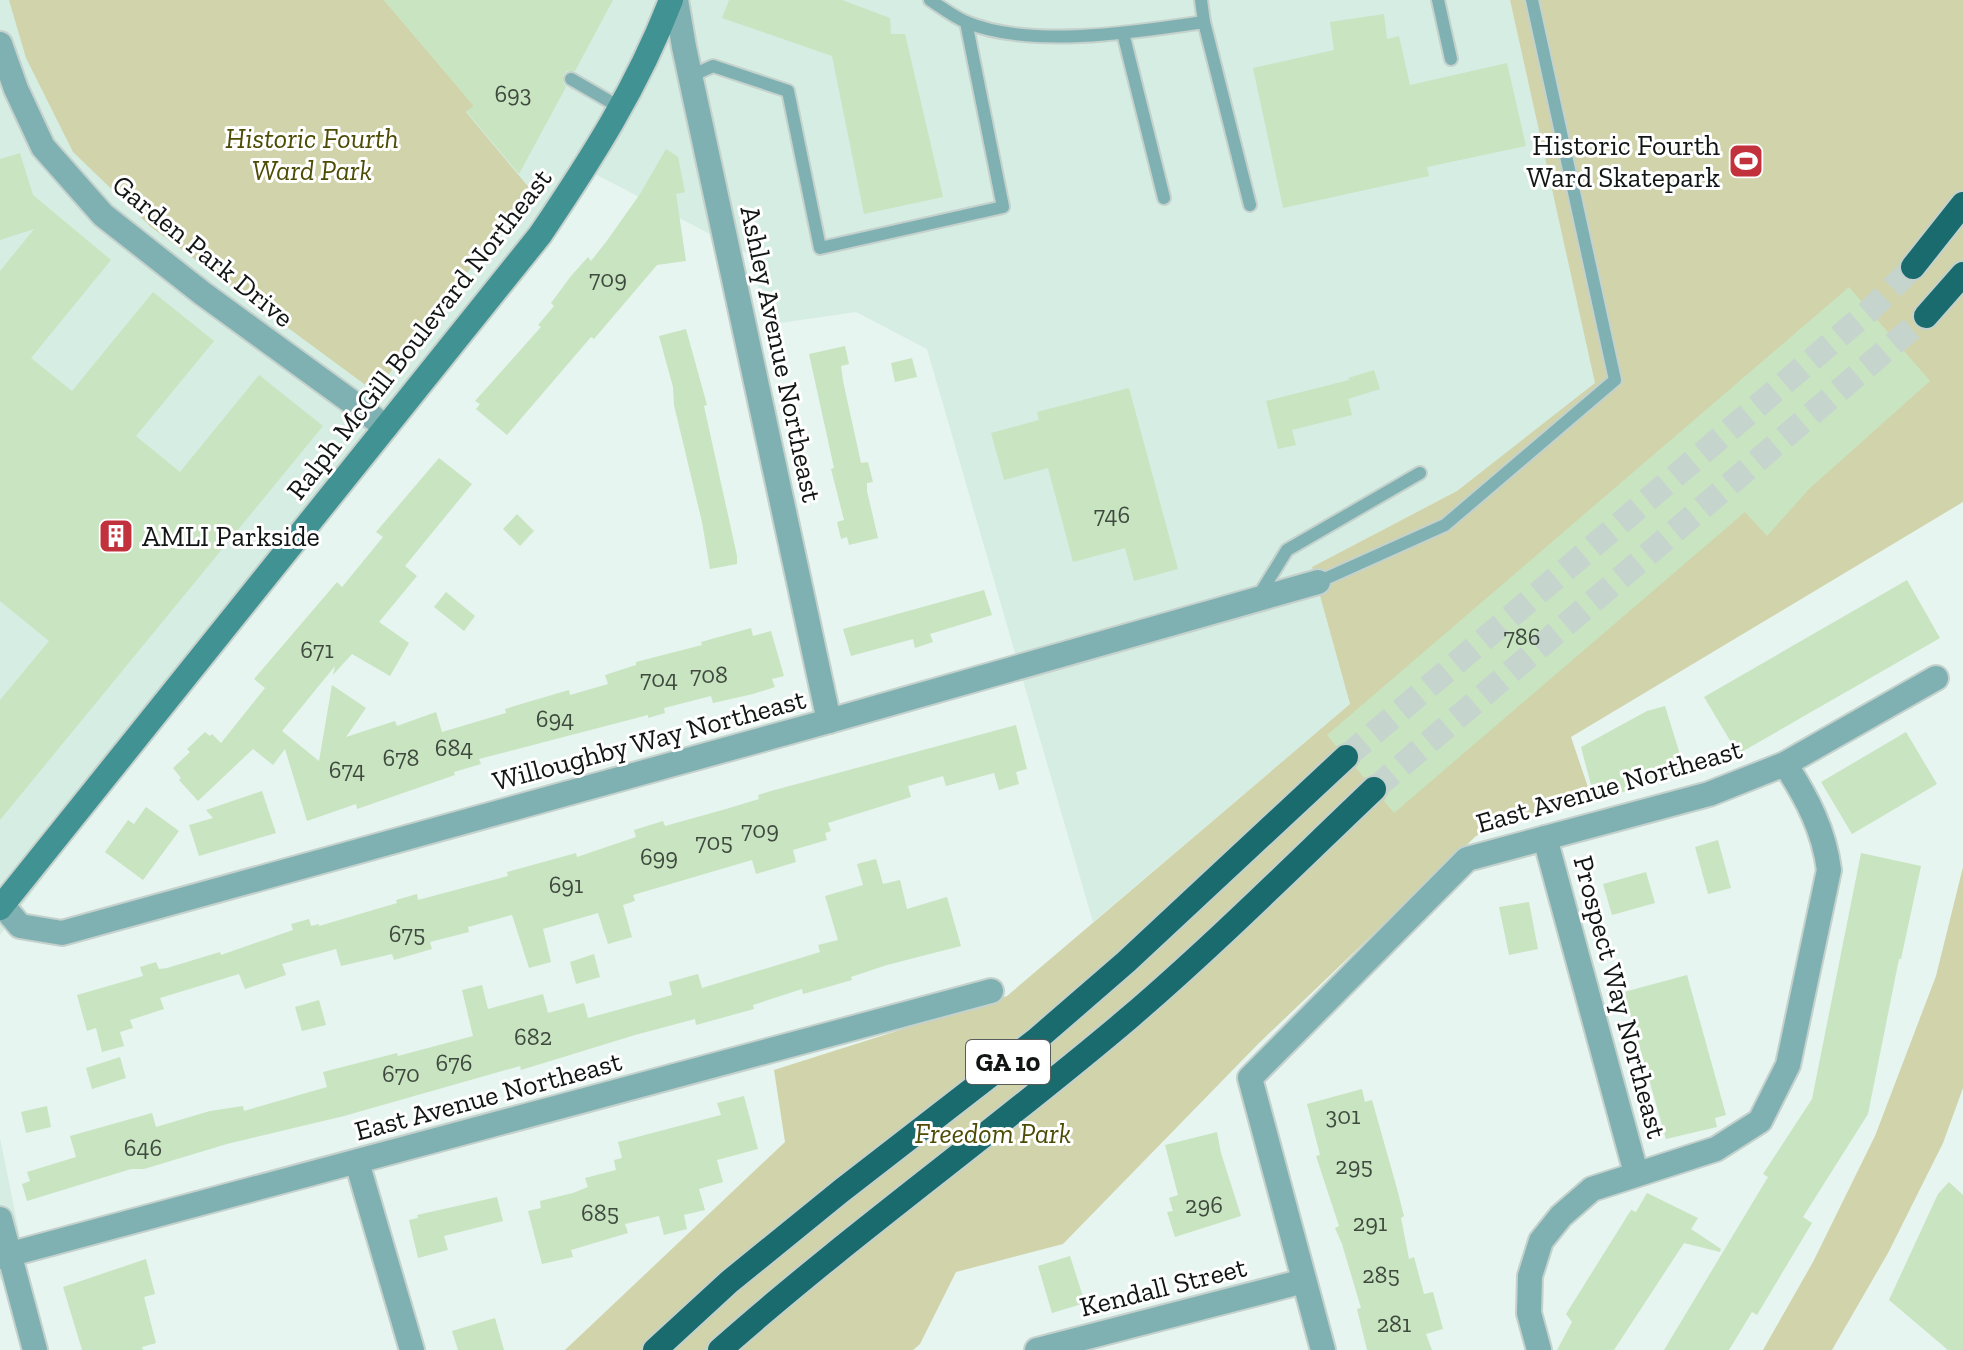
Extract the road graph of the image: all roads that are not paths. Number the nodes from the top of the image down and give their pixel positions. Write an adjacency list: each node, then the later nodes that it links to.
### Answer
1 (674, 0): 11 (street, Ashley Avenue Northeast); 14 (main road, Ralph McGill Boulevard Northeast)
2 (930, 0): 6 (lane)
3 (1201, 0): 7 (lane)
4 (1438, 0): 10 (lane)
5 (1532, 0): 23 (lane)
6 (966, 22): 8 (lane); 11 (lane)
7 (1204, 22): 8 (lane); 17 (lane)
8 (1123, 33): 15 (lane)
9 (0, 44): 13 (street, Garden Park Drive)
10 (1451, 59)
11 (691, 76): 26 (street, Ashley Avenue Northeast)
12 (571, 79): 14 (lane)
13 (8, 96): 21 (street, Garden Park Drive)
14 (621, 108): 21 (main road, Ralph McGill Boulevard Northeast)
15 (1164, 198)
16 (1963, 204): 18 (highway)
17 (1250, 205)
18 (1913, 267)
19 (1963, 274): 20 (highway)
20 (1963, 295)
21 (386, 427): 31 (main road, Ralph McGill Boulevard Northeast)
22 (1420, 473): 24 (lane)
23 (1318, 582): 24 (street, Willoughby Way Northeast)
24 (1256, 600): 26 (street, Willoughby Way Northeast)
25 (1936, 678): 28 (street, East Avenue Northeast)
26 (829, 721): 31 (street, Willoughby Way Northeast)
27 (1346, 757): 40 (highway, GA 10)
28 (1785, 764): 30 (street, East Avenue Northeast); 34 (street)
29 (1374, 789): 41 (highway, GA 10)
30 (1545, 838): 34 (street, Prospect Way Northeast); 37 (street, East Avenue Northeast)
31 (2, 907)
32 (991, 991): 33 (street, East Avenue Northeast)
33 (357, 1162): 36 (street, East Avenue Northeast); 39 (street)
34 (1636, 1173): 44 (street)
35 (0, 1219): 36 (street)
36 (5, 1256): 38 (street)
37 (1304, 1281): 42 (street, Kendall Street); 43 (street)
38 (35, 1350)
39 (412, 1350)
40 (655, 1350)
41 (720, 1350)
42 (1037, 1350)
43 (1323, 1350)
44 (1539, 1350)

